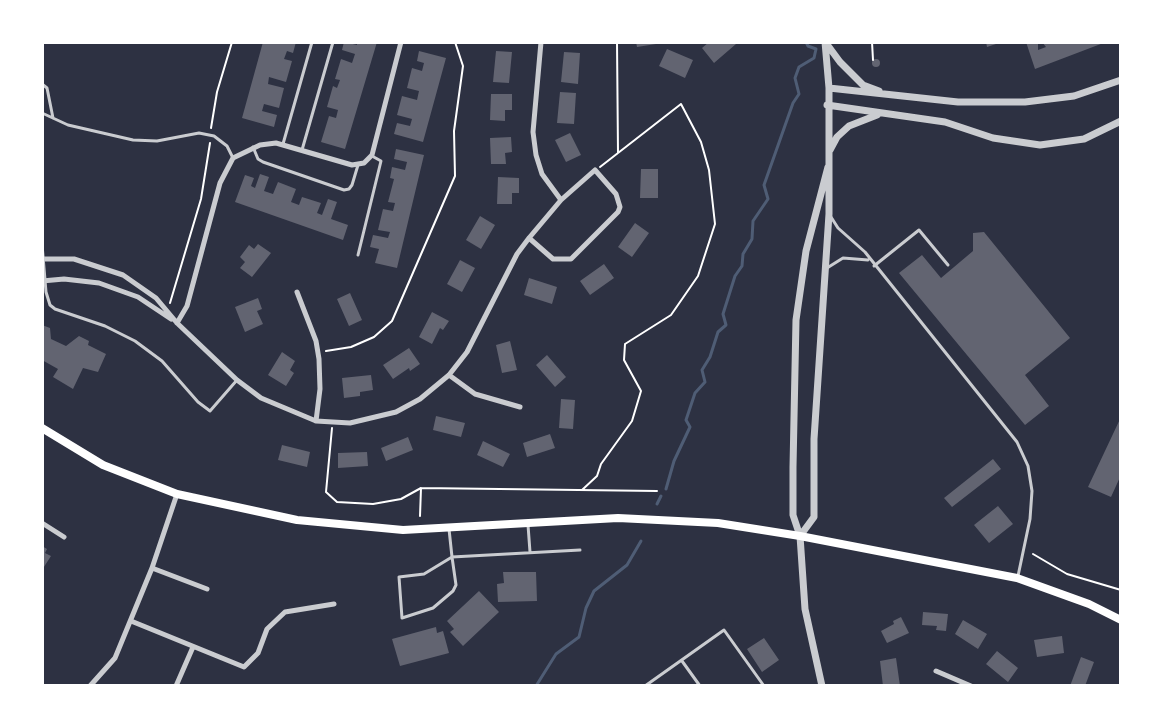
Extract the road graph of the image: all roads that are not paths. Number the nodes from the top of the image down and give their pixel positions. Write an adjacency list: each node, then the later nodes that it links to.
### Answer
1 (312, 42): 15 (lane)
2 (333, 42): 17 (lane)
3 (401, 42): 19 (street)
4 (540, 42): 23 (street)
5 (825, 42): 8 (street); 9 (street)
6 (1121, 80): 9 (street)
7 (42, 84): 13 (lane)
8 (829, 88): 9 (street); 10 (street)
9 (887, 94)
10 (827, 105): 12 (street); 18 (street)
11 (42, 113): 13 (lane)
12 (879, 114): 14 (street); 18 (street)
13 (53, 118): 20 (lane)
14 (1121, 121)
15 (283, 145): 16 (street); 17 (street)
16 (253, 147): 20 (street); 21 (lane)
17 (302, 150): 21 (street)
18 (829, 152): 22 (street)
19 (372, 155): 21 (street); 27 (lane)
20 (233, 158): 35 (street)
21 (358, 165)
22 (828, 167): 24 (street); 45 (street)
23 (561, 200): 25 (street); 25 (street)
24 (829, 214): 29 (lane); 32 (street)
25 (529, 238): 36 (street)
26 (42, 244): 28 (lane)
27 (358, 255)
28 (43, 259): 33 (lane); 35 (street)
29 (869, 261): 30 (lane); 32 (lane)
30 (874, 266): 31 (lane); 51 (lane)
31 (948, 266)
32 (825, 269): 45 (street)
33 (44, 281): 35 (street); 37 (lane)
34 (297, 291): 39 (street)
35 (177, 323): 37 (street)
36 (449, 375): 38 (street); 39 (street)
37 (237, 380): 39 (street)
38 (520, 407)
39 (316, 421)
40 (42, 428): 41 (main road)
41 (177, 494): 44 (main road); 50 (street)
42 (42, 523): 46 (street)
43 (528, 524): 44 (main road); 45 (main road); 48 (lane)
44 (449, 529): 49 (lane)
45 (800, 536): 51 (main road); 64 (street)
46 (64, 537)
47 (580, 550): 48 (lane)
48 (530, 552): 49 (lane)
49 (452, 557): 49 (lane)
50 (152, 568): 52 (street); 55 (street)
51 (1017, 578): 54 (main road)
52 (207, 589)
53 (334, 604): 56 (street)
54 (1121, 620)
55 (131, 621): 56 (street); 59 (street)
56 (193, 647): 60 (street)
57 (681, 660): 61 (lane); 62 (lane); 63 (lane)
58 (936, 671): 65 (street)
59 (90, 686)
60 (176, 686)
61 (645, 686)
62 (700, 686)
63 (764, 686)
64 (822, 686)
65 (971, 686)

